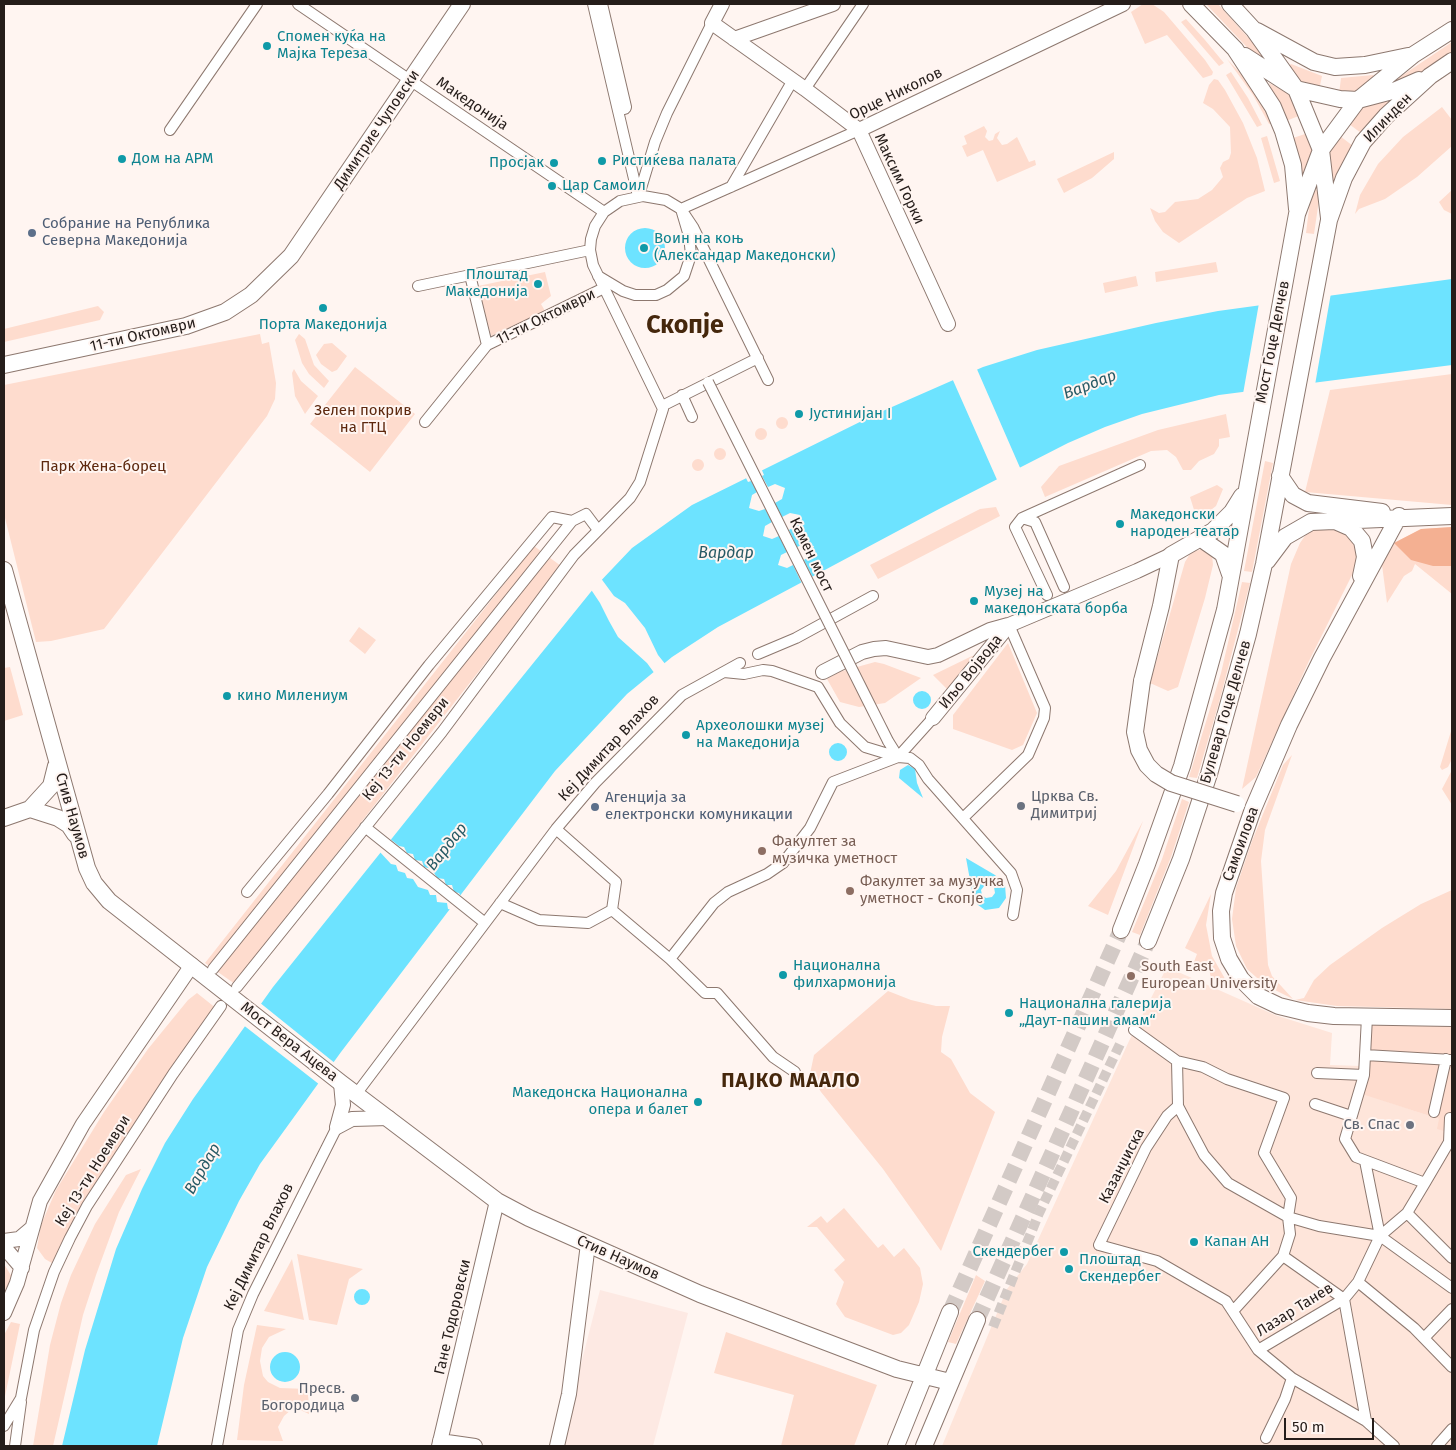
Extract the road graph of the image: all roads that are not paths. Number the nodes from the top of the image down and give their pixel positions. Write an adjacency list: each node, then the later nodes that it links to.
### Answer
1 (257, 4): 26 (street)
2 (298, 4): 20 (street, Македонија)
3 (462, 4): 20 (street, Димитрие Чуповски)
4 (593, 4): 30 (street)
5 (600, 4): 25 (street)
6 (722, 4): 12 (street)
7 (833, 4): 15 (street)
8 (863, 4): 22 (street)
9 (1123, 4): 27 (street, Орце Николов)
10 (1191, 4): 16 (street)
11 (1230, 4): 13 (street)
12 (712, 23): 15 (street, Максим Горки); 30 (street)
13 (1254, 30): 17 (street, Илинден); 23 (street)
14 (1452, 30): 17 (street, Илинден)
15 (734, 39): 21 (street, Максим Горки)
16 (1235, 49): 23 (street, Илинден); 33 (street)
17 (1413, 55): 24 (street, Илинден)
18 (1452, 61): 19 (street, Илинден)
19 (1430, 76): 24 (street, Илинден); 34 (street, Илинден)
20 (410, 80): 32 (street, Македонија); 36 (street, Димитрие Чуповски)
21 (793, 80): 22 (street, Максим Горки); 29 (street)
22 (805, 88): 27 (street, Максим Горки)
23 (1296, 89): 24 (street, Илинден); 28 (street)
24 (1358, 100): 28 (street, Илинден)
25 (624, 107)
26 (170, 130)
27 (859, 130): 29 (street, Орце Николов); 41 (street, Максим Горки)
28 (1321, 150): 33 (street, Илинден); 34 (street)
29 (731, 187): 31 (street, Орце Николов)
30 (638, 196): 31 (street); 32 (street)
31 (681, 209): 38 (street); 43 (street)
32 (604, 212): 35 (street)
33 (1297, 214): 52 (street, Мост Гоце Делчев)
34 (1329, 220): 53 (street)
35 (590, 250): 37 (street); 38 (street)
36 (291, 256): 44 (street, 11-ти Октомври)
37 (470, 275): 39 (street); 42 (street, 11-ти Октомври)
38 (598, 276): 40 (street)
39 (418, 286)
40 (604, 288): 42 (street, 11-ти Октомври); 48 (street)
41 (948, 324)
42 (487, 345): 50 (street, 11-ти Октомври)
43 (758, 358): 45 (street); 46 (street)
44 (4, 365)
45 (768, 380)
46 (708, 382): 47 (street); 76 (street, Камен мост, bridge)
47 (682, 395): 48 (street); 49 (street)
48 (662, 406): 60 (street, Кеј 13-ти Ноември)
49 (692, 417)
50 (425, 422)
51 (1140, 465): 57 (street)
52 (1249, 470): 54 (street, Булевар Гоце Делчев)
53 (1280, 476): 55 (street); 63 (street, Булевар Гоце Делчев)
54 (1246, 490): 61 (street, Иљо Војвода); 65 (street, Булевар Гоце Делчев)
55 (1399, 516): 56 (street); 58 (street); 69 (street, Самоилова)
56 (1452, 516)
57 (1022, 518): 66 (street); 67 (street)
58 (1330, 520): 63 (street); 69 (street)
59 (572, 521): 60 (street); 85 (street); 94 (street, Кеј 13-ти Ноември)
60 (598, 530): 95 (street, Кеј 13-ти Ноември)
61 (1200, 538): 62 (street, Иљо Војвода); 65 (street)
62 (1171, 555): 70 (street, Иљо Војвода); 79 (street, bridge)
63 (1264, 564): 91 (street, Булевар Гоце Делчев)
64 (4, 570): 77 (street, Стив Наумов)
65 (1231, 578): 90 (street, Булевар Гоце Делчев)
66 (1064, 587)
67 (1047, 595)
68 (873, 596): 71 (street)
69 (1353, 600): 79 (street, Самоилова)
70 (1009, 625): 74 (street, Иљо Војвода); 75 (street, Иљо Војвода); 81 (street)
71 (758, 654)
72 (740, 663): 73 (street, Кеј Димитар Влахов)
73 (724, 672): 76 (street); 83 (street, Кеј Димитар Влахов)
74 (823, 672)
75 (933, 718): 76 (street)
76 (898, 757): 81 (street); 92 (street)
77 (56, 762): 78 (street); 84 (street, Стив Наумов)
78 (30, 809): 80 (street); 84 (street)
79 (1253, 809): 96 (street, Самоилова)
80 (4, 818)
81 (963, 818): 88 (street)
82 (365, 827): 89 (street)
83 (556, 829): 86 (street, Кеј Димитар Влахов); 87 (street)
84 (78, 838): 93 (street, Стив Наумов)
85 (247, 892)
86 (500, 903): 87 (street); 89 (street, Кеј Димитар Влахов)
87 (612, 910): 92 (street)
88 (1012, 915)
89 (485, 923): 106 (street, Кеј Димитар Влахов)
90 (1121, 930)
91 (1148, 941)
92 (670, 959): 102 (street)
93 (192, 965): 95 (street, Стив Наумов); 119 (street, Кеј 13-ти Ноември)
94 (213, 969)
95 (231, 998): 105 (street, Мост Вера Ацева); 141 (street, Кеј 13-ти Ноември)
96 (1367, 1017): 97 (street, Самоилова); 99 (street)
97 (1452, 1018)
98 (1134, 1030): 101 (street)
99 (1365, 1055): 100 (street); 104 (street)
100 (1449, 1060): 109 (street)
101 (1177, 1061): 108 (street); 118 (street)
102 (795, 1072)
103 (1318, 1073): 104 (street)
104 (1364, 1075): 110 (street)
105 (341, 1083): 111 (street, Стив Наумов); 113 (street, Кеј Димитар Влахов)
106 (360, 1089)
107 (1315, 1104): 110 (street)
108 (1178, 1106): 118 (street); 131 (street, Казанџиска)
109 (1434, 1112)
110 (1351, 1116): 114 (street)
111 (389, 1118): 113 (street); 116 (street, Стив Наумов)
112 (1451, 1119): 115 (street, Лазар Танев)
113 (337, 1127): 148 (street, Кеј Димитар Влахов)
114 (1365, 1161): 115 (street); 120 (street)
115 (1425, 1183): 117 (street, Лазар Танев)
116 (497, 1201): 122 (street, Стив Наумов); 146 (street, Гане Тодоровски)
117 (1407, 1213): 120 (street, Лазар Танев); 125 (street)
118 (1288, 1216): 120 (street); 124 (street)
119 (32, 1228): 121 (street); 126 (street, Кеј 13-ти Ноември)
120 (1380, 1236): 127 (street, Лазар Танев); 128 (street)
121 (4, 1241)
122 (588, 1244): 138 (street, Стив Наумов); 150 (street)
123 (4, 1247): 126 (street)
124 (1283, 1256): 129 (street); 131 (street)
125 (1452, 1258)
126 (22, 1268): 133 (street, Кеј 13-ти Ноември)
127 (1358, 1282): 129 (street, Лазар Танев); 135 (street)
128 (1452, 1287)
129 (1344, 1299): 136 (street, Лазар Танев); 142 (street)
130 (1452, 1309): 135 (street)
131 (1234, 1310): 136 (street)
132 (950, 1312): 138 (street)
133 (4, 1313)
134 (977, 1320): 140 (street)
135 (1424, 1338): 137 (street)
136 (1258, 1350): 139 (street)
137 (1452, 1367)
138 (924, 1376): 140 (street, Стив Наумов); 151 (street)
139 (1292, 1378): 142 (street); 145 (street)
140 (950, 1382): 152 (street)
141 (21, 1398): 143 (street, Кеј 13-ти Ноември); 147 (street, Кеј 13-ти Ноември)
142 (1366, 1421): 153 (street)
143 (4, 1426)
144 (1452, 1429): 154 (street)
145 (1266, 1438)
146 (440, 1443): 149 (street, Гане Тодоровски)
147 (15, 1446)
148 (217, 1446)
149 (475, 1446)
150 (557, 1446)
151 (896, 1446)
152 (924, 1446)
153 (1394, 1446)
154 (1437, 1446)

